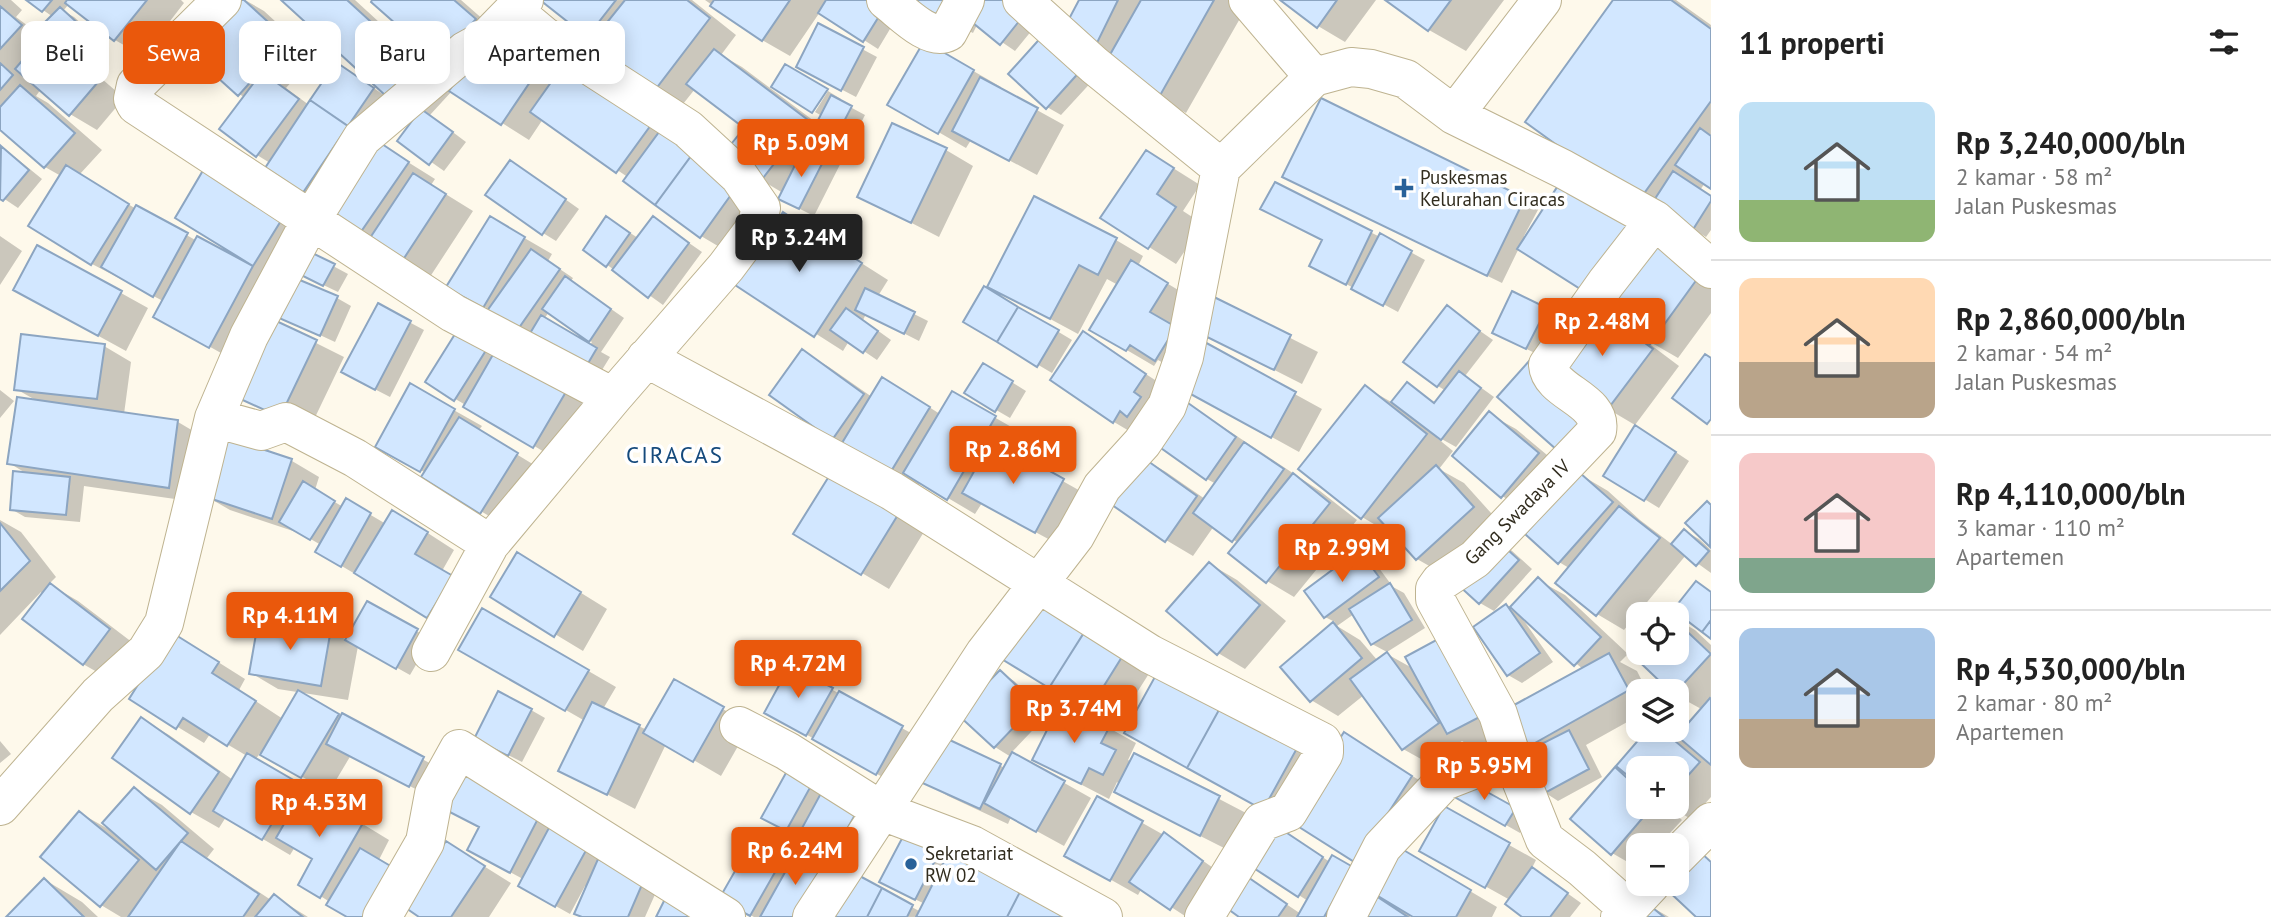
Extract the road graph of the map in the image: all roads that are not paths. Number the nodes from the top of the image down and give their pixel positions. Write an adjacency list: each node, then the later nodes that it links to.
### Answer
1 (222, 0): 11 (street)
2 (886, 0): 3 (street)
3 (965, 0)
4 (1022, 0): 10 (street)
5 (1248, 0): 8 (street)
6 (1542, 0): 9 (street)
7 (519, 6): 11 (street); 14 (street)
8 (1314, 77): 9 (street); 10 (street)
9 (1454, 115): 12 (street)
10 (1221, 168): 18 (street)
11 (311, 220): 15 (street); 16 (street)
12 (1655, 220): 13 (street); 21 (street, Gang Swadaya IV)
13 (1704, 250)
14 (646, 358): 15 (street); 18 (street)
15 (613, 397): 17 (street)
16 (215, 418): 17 (street); 22 (street)
17 (490, 544): 19 (street)
18 (1038, 584): 23 (street); 31 (street)
19 (431, 652)
20 (739, 726): 23 (street)
21 (1511, 755): 26 (street, Gang Swadaya IV); 32 (street)
22 (0, 806)
23 (882, 811): 29 (street); 30 (street)
24 (1711, 822): 25 (street)
25 (1689, 845)
26 (1633, 903)
27 (382, 917): 28 (street)
28 (726, 917)
29 (812, 917)
30 (1103, 917)
31 (1204, 917)
32 (1346, 917)

